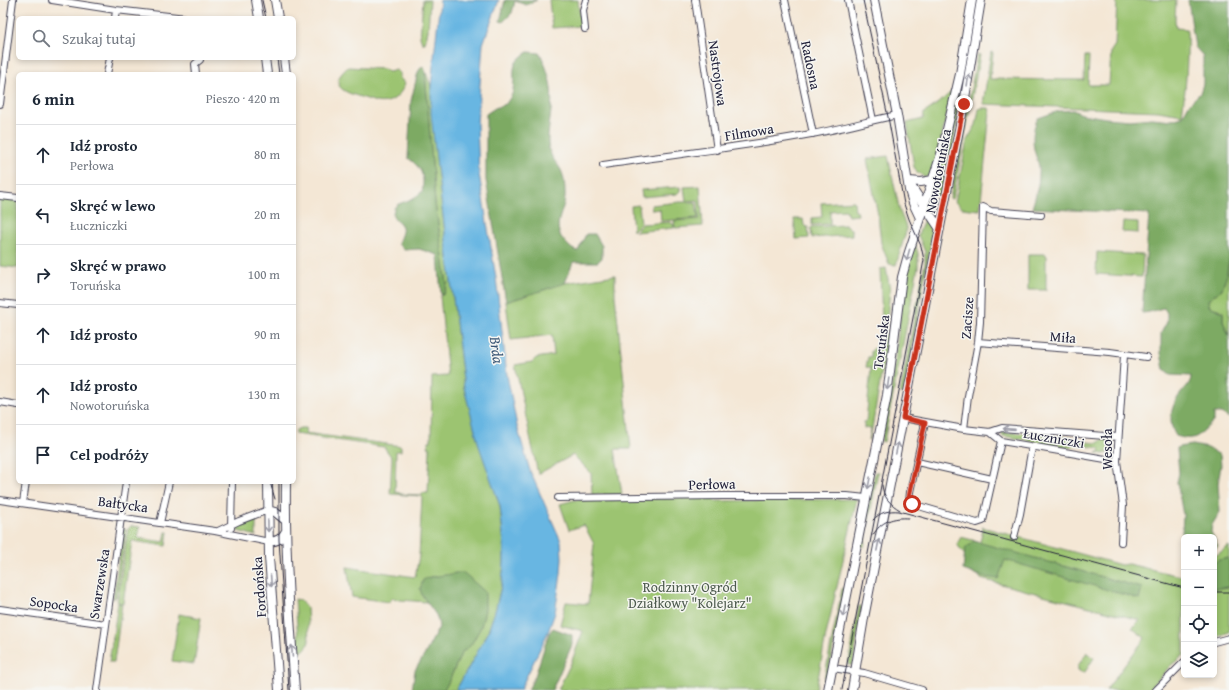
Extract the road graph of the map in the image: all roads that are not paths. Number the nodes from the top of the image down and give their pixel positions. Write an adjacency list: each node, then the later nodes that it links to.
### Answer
1 (13, 0): 26 (street)
2 (52, 0): 12 (street)
3 (256, 0): 15 (main road)
4 (275, 0): 16 (main road)
5 (586, 0): 17 (street)
6 (695, 0): 30 (street, Nastrojowa)
7 (785, 0): 29 (street, Radosna)
8 (848, 0): 28 (street)
9 (874, 0): 27 (main road)
10 (972, 0): 32 (main road, Nowotoruńska)
11 (981, 0): 39 (main road, Nowotoruńska, one-way to 11)
12 (116, 10): 13 (street); 14 (street)
13 (115, 16)
14 (168, 16)
15 (259, 16)
16 (278, 16)
17 (585, 30)
18 (110, 60): 22 (street)
19 (200, 60): 23 (street)
20 (265, 60): 24 (main road)
21 (284, 60): 25 (main road)
22 (107, 72)
23 (196, 72)
24 (267, 72)
25 (286, 72)
26 (0, 104)
27 (897, 115): 28 (street, Filmowa); 33 (main road)
28 (873, 120): 29 (street, Filmowa)
29 (813, 134): 30 (street, Filmowa)
30 (717, 150): 31 (street, Filmowa)
31 (603, 165)
32 (933, 180): 33 (main road); 36 (main road, Nowotoruńska)
33 (909, 181): 36 (main road); 38 (main road)
34 (0, 196): 35 (street)
35 (16, 198)
36 (924, 206): 38 (main road, Nowotoruńska); 39 (main road)
37 (1041, 215): 42 (street, Zacisze)
38 (920, 218): 64 (main road, Toruńska, one-way to 64)
39 (940, 229): 47 (main road, Nowotoruńska)
40 (0, 303): 41 (street)
41 (16, 305)
42 (978, 342): 43 (street, Miła); 49 (street, Zacisze)
43 (1124, 355): 44 (street, Miła); 51 (street, Wesoła)
44 (1146, 357)
45 (0, 402): 46 (street)
46 (16, 405)
47 (903, 418): 48 (street, Łuczniczki); 84 (main road, one-way to 47)
48 (925, 423): 49 (street, Łuczniczki); 55 (street)
49 (964, 429): 50 (street, Łuczniczki)
50 (990, 432): 51 (street, Łuczniczki, one-way to 50); 52 (street, Łuczniczki)
51 (1118, 437): 54 (street, Wesoła)
52 (1001, 441): 53 (street, Łuczniczki); 56 (street)
53 (1032, 447): 54 (street, Łuczniczki); 75 (street)
54 (1117, 461): 77 (street, Wesoła)
55 (916, 462): 56 (street); 56 (street)
56 (992, 479)
57 (26, 484): 66 (street)
58 (126, 484): 68 (street, Swarzewska)
59 (169, 484): 70 (street)
60 (232, 484): 71 (street)
61 (268, 484): 67 (main road, Fordońska)
62 (286, 484): 69 (main road, Fordońska)
63 (558, 498): 64 (street, Perłowa)
64 (866, 498): 83 (main road, Toruńska, one-way to 83)
65 (0, 500): 66 (street, Bałtycka)
66 (23, 503): 68 (street, Bałtycka)
67 (268, 510): 69 (main road); 71 (street); 76 (main road, Fordońska, one-way to 76)
68 (122, 517): 70 (street, Bałtycka); 79 (street, Swarzewska)
69 (285, 518): 73 (main road, Fordońska)
70 (160, 523): 72 (street, Bałtycka)
71 (231, 525): 72 (street); 74 (street)
72 (218, 531): 74 (street, Bałtycka)
73 (286, 531): 76 (main road); 87 (main road, Fordońska, one-way to 73)
74 (230, 534): 76 (street, Bałtycka)
75 (1014, 537)
76 (269, 542): 86 (main road, Fordońska, one-way to 86)
77 (1121, 542)
78 (0, 609): 79 (street, Sopocka)
79 (106, 624): 85 (street, Swarzewska)
80 (1229, 638): 81 (street)
81 (1217, 641)
82 (1181, 665): 91 (street)
83 (833, 668): 84 (street); 88 (main road, Toruńska)
84 (856, 672): 89 (main road); 90 (street)
85 (97, 690)
86 (279, 690)
87 (295, 690)
88 (828, 690)
89 (852, 690)
90 (922, 690)
91 (1156, 690)

